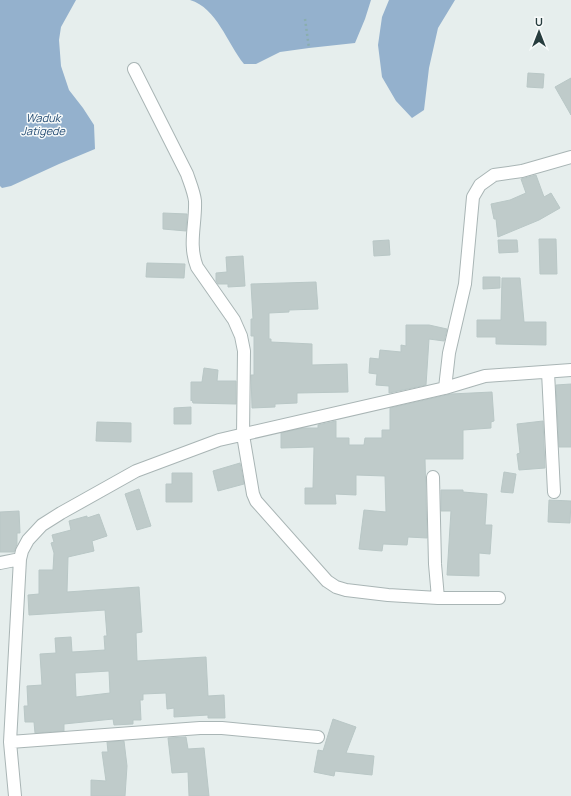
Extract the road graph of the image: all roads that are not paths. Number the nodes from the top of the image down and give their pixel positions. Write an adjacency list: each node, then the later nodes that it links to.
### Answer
1 (134, 69): 6 (street)
2 (571, 157): 5 (street)
3 (571, 370): 4 (street)
4 (548, 372): 5 (street); 8 (street)
5 (445, 388): 6 (street)
6 (242, 435): 9 (street); 11 (street)
7 (433, 477): 11 (street)
8 (554, 492)
9 (20, 559): 10 (street); 14 (street)
10 (0, 563)
11 (438, 598): 12 (street)
12 (498, 598)
13 (318, 737): 14 (street)
14 (10, 742): 15 (street)
15 (14, 796)

